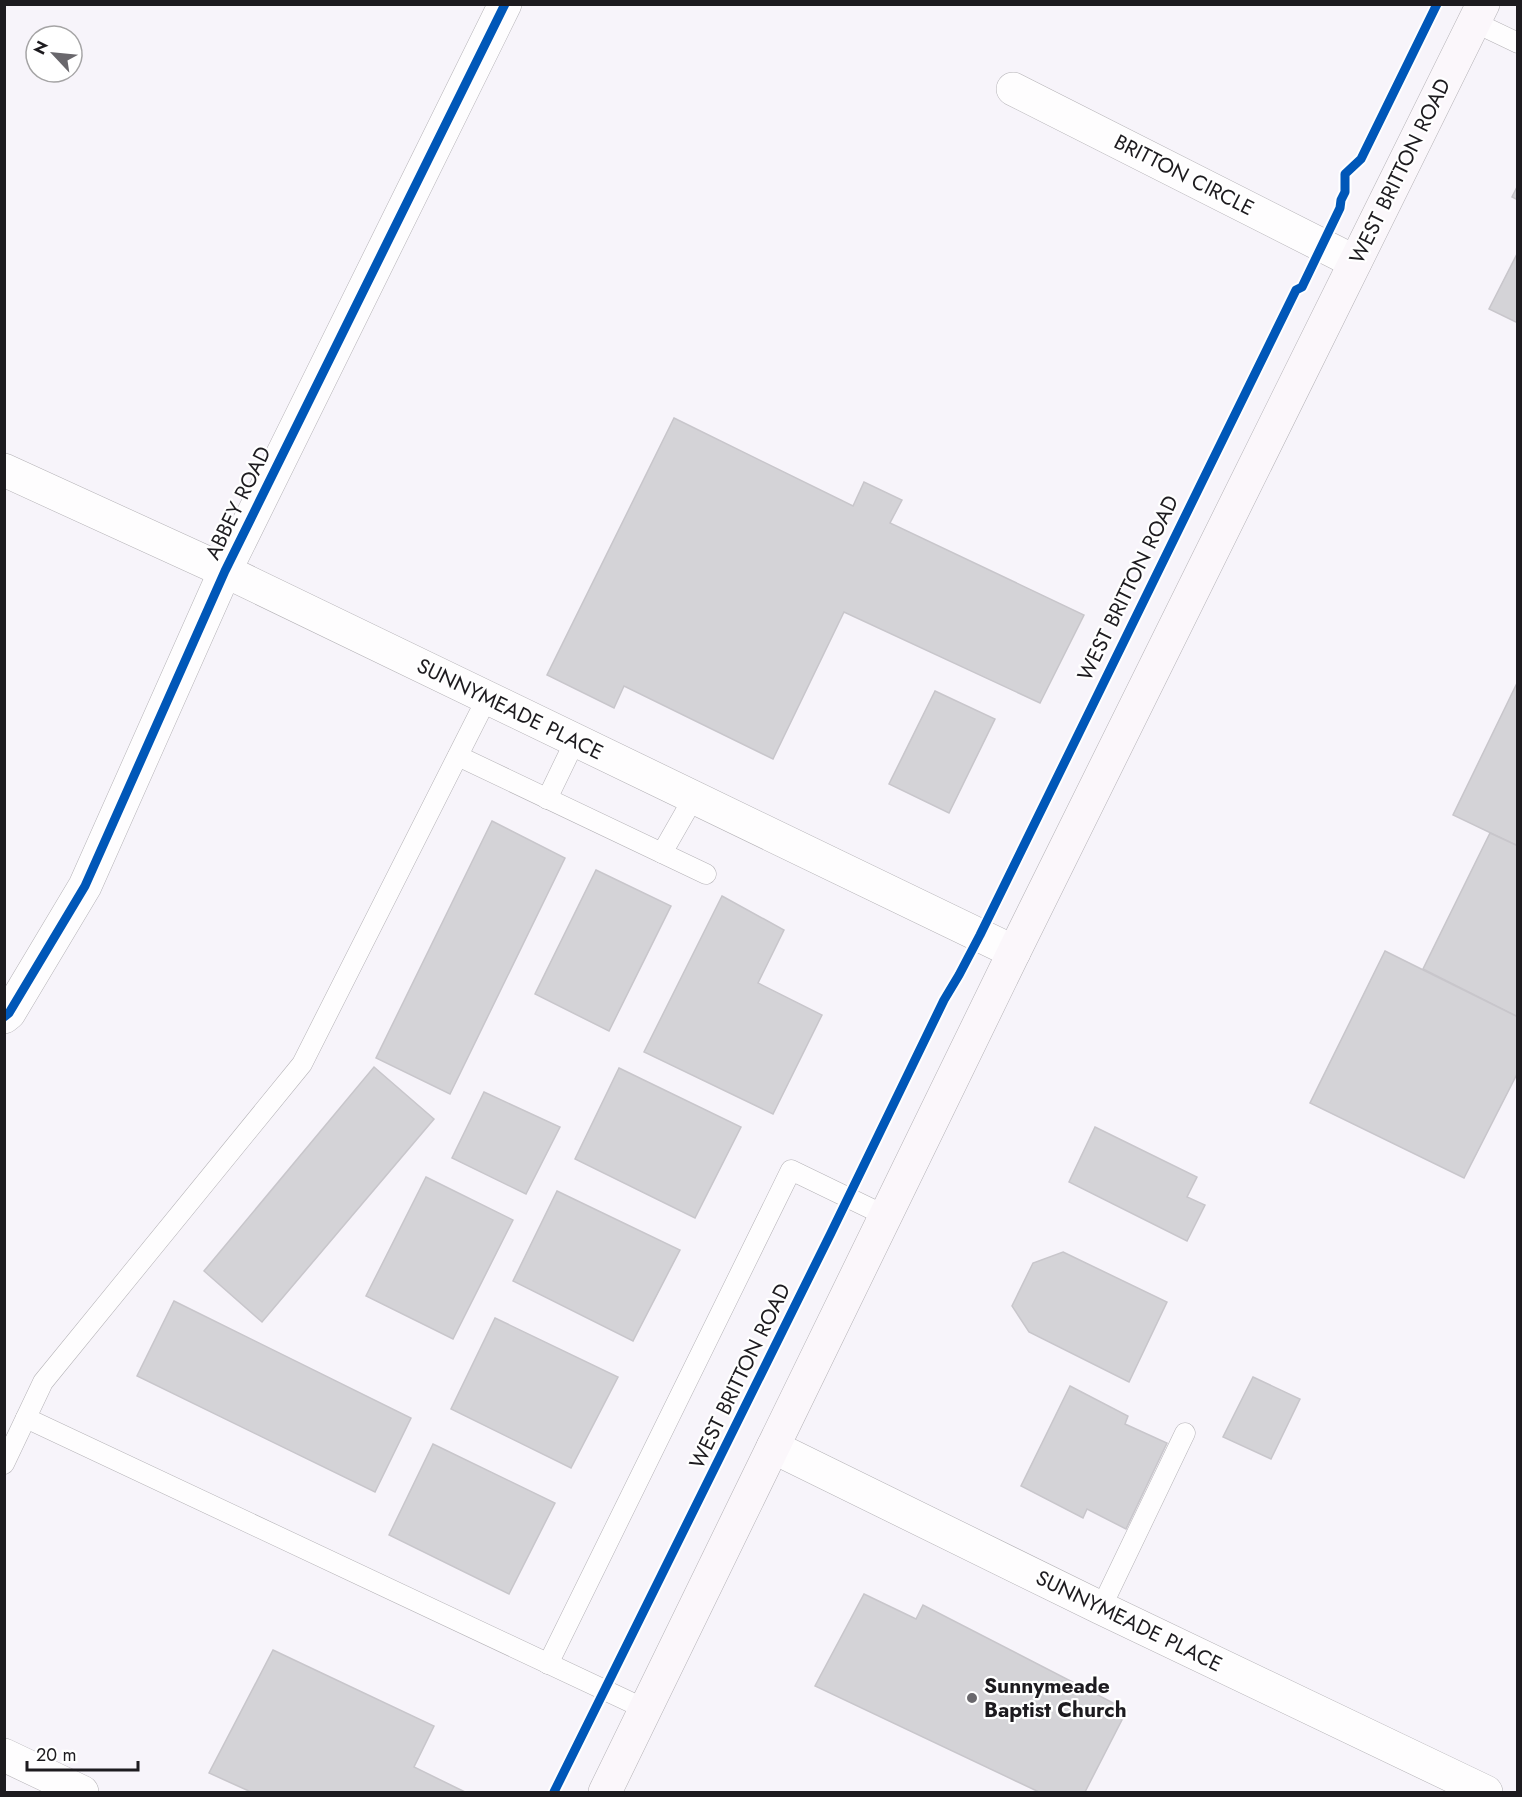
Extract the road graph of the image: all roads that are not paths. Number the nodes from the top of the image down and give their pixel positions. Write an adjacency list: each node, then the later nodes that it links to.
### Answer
1 (505, 4): 7 (street, ABBEY ROAD)
2 (1479, 13): 3 (lane); 5 (main road, WEST BRITTON ROAD)
3 (1518, 43)
4 (1013, 88): 5 (street, BRITTON CIRCLE)
5 (1355, 262): 15 (main road, WEST BRITTON ROAD)
6 (4, 470): 7 (street, SUNNYMEADE PLACE)
7 (225, 571): 8 (street, SUNNYMEADE PLACE); 16 (street, ABBEY ROAD)
8 (487, 698): 9 (street, SUNNYMEADE PLACE); 10 (lane)
9 (575, 741): 11 (street, SUNNYMEADE PLACE); 12 (lane)
10 (458, 756): 12 (lane); 18 (lane)
11 (694, 797): 13 (lane); 15 (street, SUNNYMEADE PLACE)
12 (547, 799): 13 (lane)
13 (662, 853): 14 (lane)
14 (706, 874)
15 (1014, 952): 17 (main road, WEST BRITTON ROAD)
16 (4, 1017)
17 (886, 1216): 20 (main road, WEST BRITTON ROAD); 23 (lane)
18 (26, 1418): 21 (lane); 23 (lane)
19 (1185, 1433): 22 (lane)
20 (773, 1447): 22 (street, SUNNYMEADE PLACE); 24 (main road, WEST BRITTON ROAD)
21 (4, 1464)
22 (1101, 1608): 28 (street, SUNNYMEADE PLACE)
23 (548, 1664): 24 (lane)
24 (645, 1709): 27 (main road, WEST BRITTON ROAD)
25 (4, 1755): 26 (street)
26 (82, 1792)
27 (605, 1792)
28 (1486, 1792)

